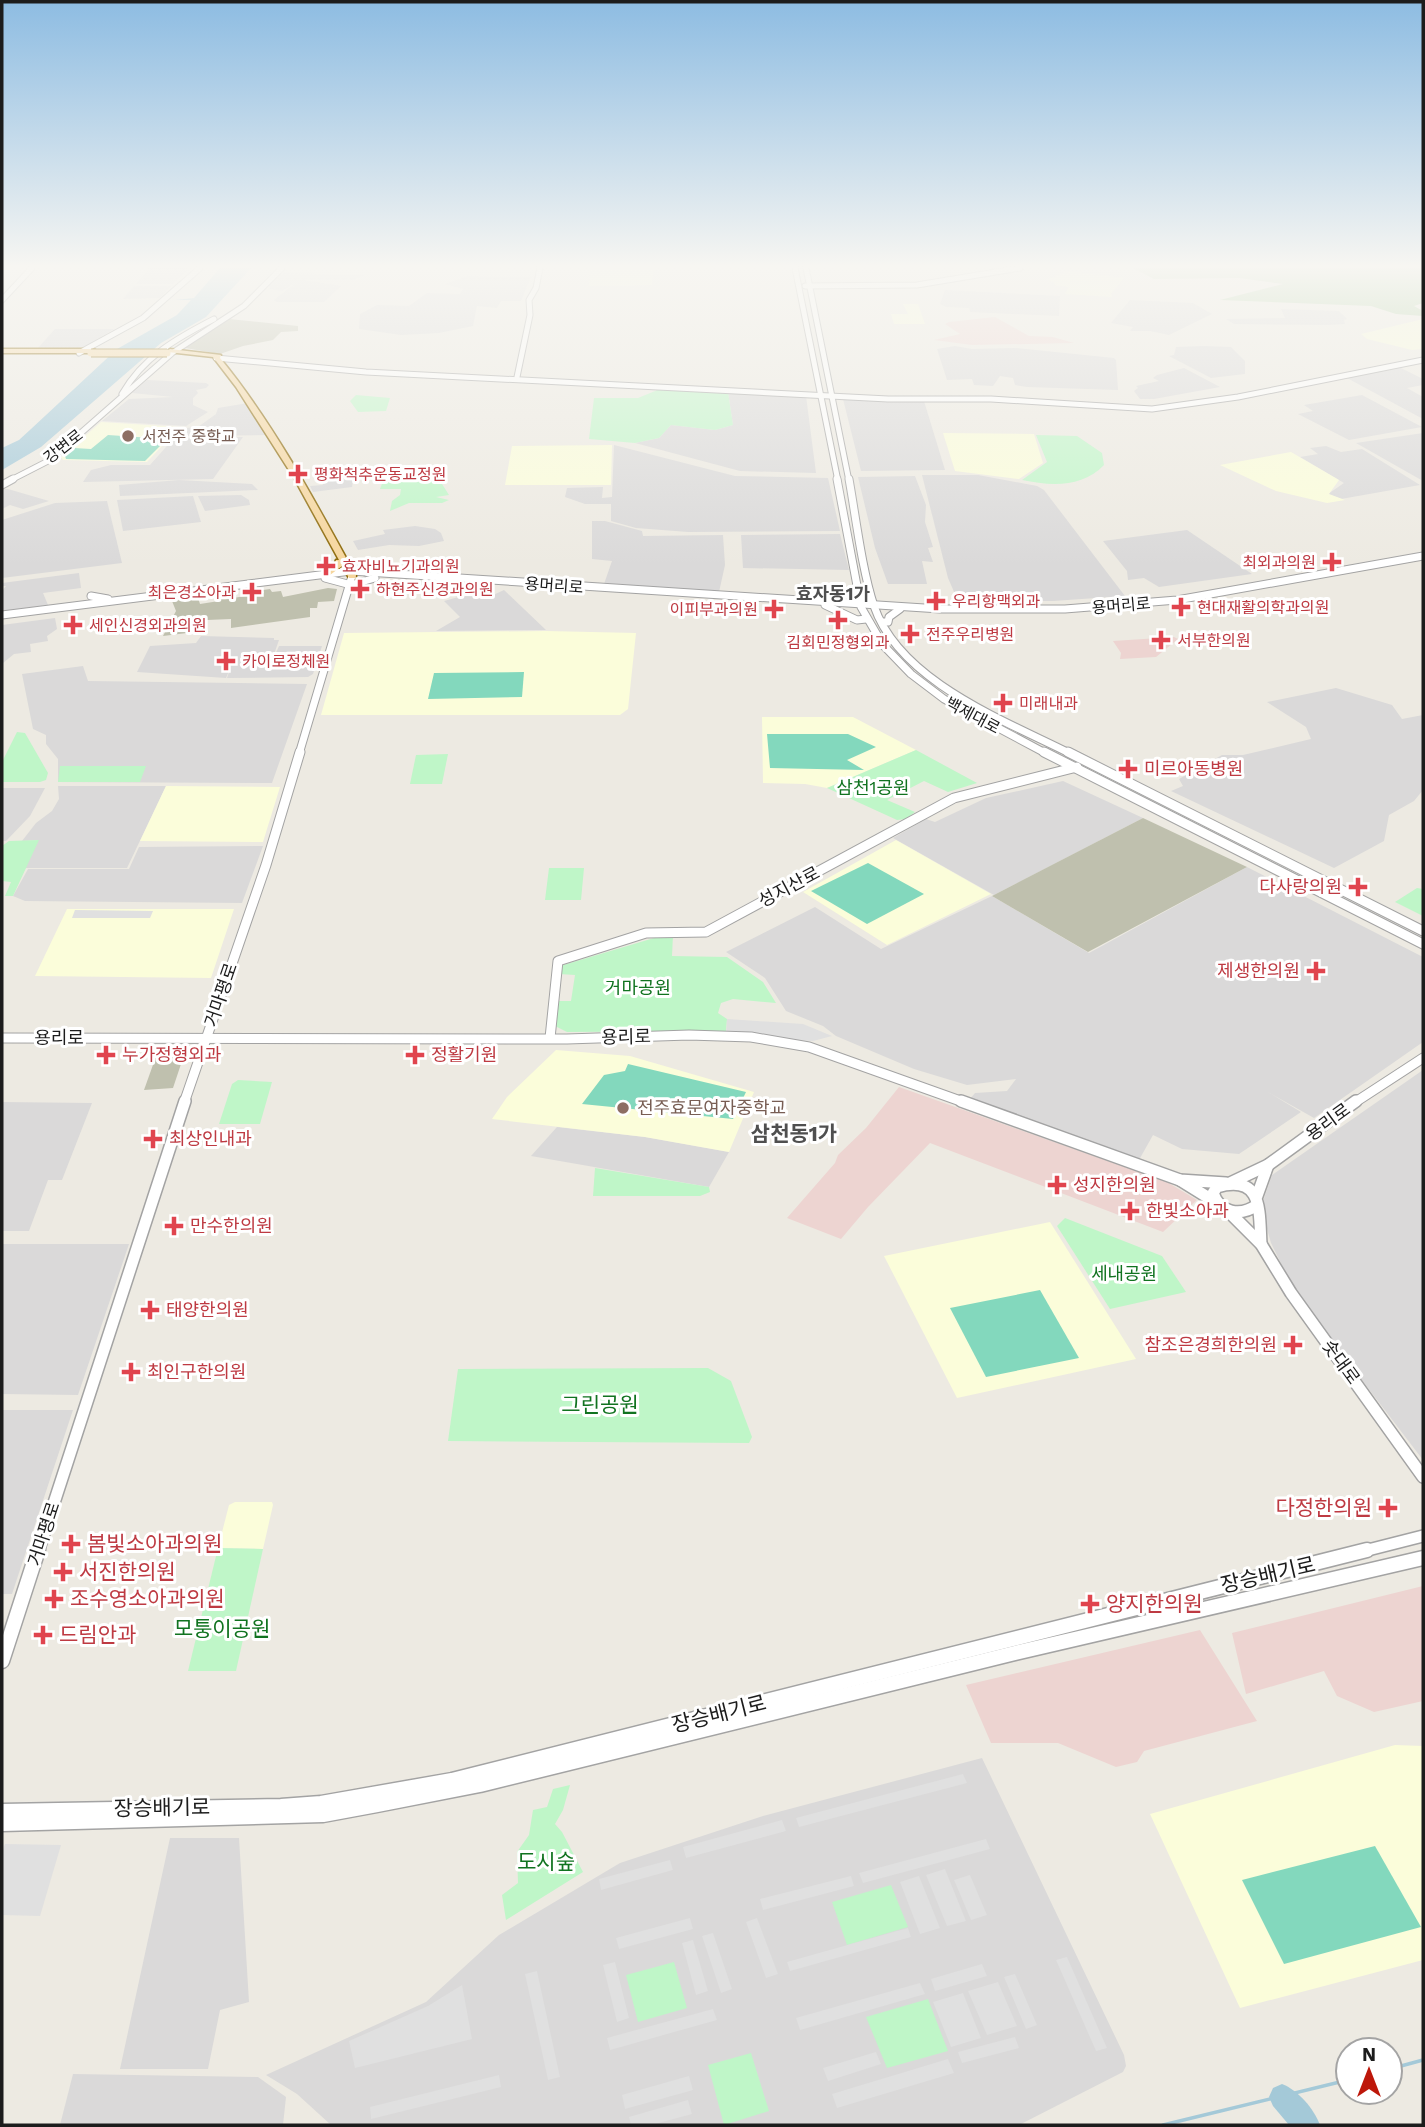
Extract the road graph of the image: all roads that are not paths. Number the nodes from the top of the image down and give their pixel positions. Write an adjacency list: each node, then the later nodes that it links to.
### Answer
1 (143, 367): 13 (street)
2 (155, 367): 13 (street, 강변로)
3 (224, 367): 16 (main road)
4 (313, 367): 11 (street)
5 (320, 367): 10 (street)
6 (518, 367): 10 (street)
7 (816, 367): 11 (street, 백제대로)
8 (826, 367): 12 (street, 백제대로)
9 (1375, 367): 12 (street)
10 (516, 377): 11 (street)
11 (821, 391): 12 (street); 21 (street, 백제대로)
12 (832, 395): 22 (street, 백제대로)
13 (125, 396): 14 (street, 강변로)
14 (2, 485)
15 (1423, 555): 28 (street, 용머리로)
16 (345, 561): 17 (main road); 18 (main road)
17 (351, 574): 18 (street, 용머리로); 19 (street, 용머리로); 20 (street, 거마평로); 25 (street, 용머리로)
18 (326, 575): 20 (street); 24 (street, 용머리로); 29 (street, 용머리로)
19 (375, 578): 20 (street); 25 (street, 용머리로)
20 (348, 587): 39 (street, 거마평로)
21 (858, 592): 25 (street); 26 (street, 백제대로)
22 (873, 595): 27 (street, 백제대로); 28 (street)
23 (91, 596): 24 (street)
24 (112, 601): 29 (street, 용머리로)
25 (827, 603): 26 (street, 용머리로); 30 (street)
26 (861, 606): 27 (street, 용머리로); 30 (street, 백제대로)
27 (875, 607): 28 (street, 용머리로); 31 (street, 백제대로)
28 (902, 608): 31 (street)
29 (2, 617)
30 (866, 619): 32 (street, 백제대로)
31 (882, 622): 33 (street, 백제대로)
32 (1053, 756): 34 (street, 백제대로); 35 (street)
33 (1087, 763): 34 (street, 성지산로); 36 (street, 백제대로)
34 (1077, 767): 35 (street, 성지산로); 37 (street, 백제대로)
35 (1051, 774): 40 (street, 성지산로)
36 (1423, 931)
37 (1423, 944)
38 (2, 1038): 39 (street, 용리로)
39 (206, 1038): 40 (street, 용리로); 51 (street, 거마평로)
40 (550, 1038): 43 (street, 용리로)
41 (1423, 1058): 42 (street, 용리로)
42 (1268, 1166): 44 (street, 용리로); 45 (street)
43 (1180, 1180): 44 (street, 용리로); 46 (street)
44 (1228, 1183): 45 (street, 용리로); 46 (street)
45 (1257, 1201): 46 (street); 47 (street)
46 (1221, 1206): 47 (street)
47 (1261, 1244): 48 (street, 솟대로)
48 (1423, 1477)
49 (1423, 1536): 52 (street, 장승배기로)
50 (1423, 1558): 53 (street, 장승배기로)
51 (2, 1661)
52 (2, 1811)
53 (2, 1824)

